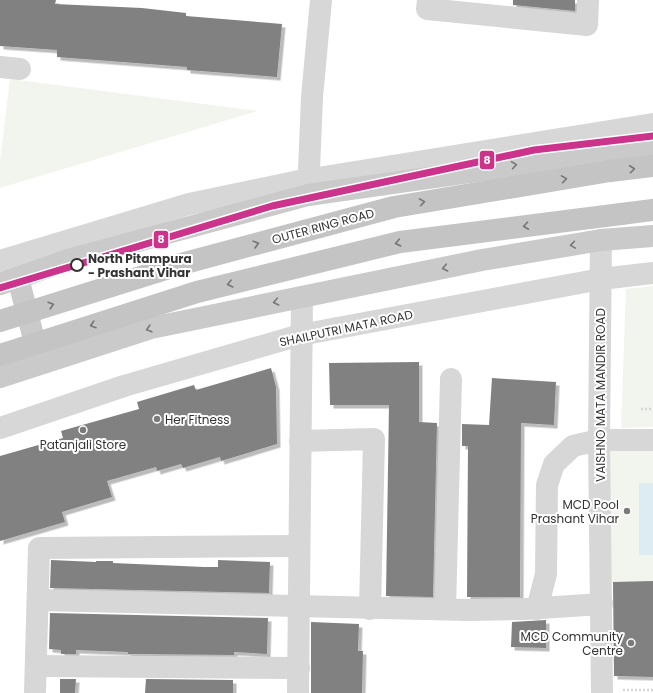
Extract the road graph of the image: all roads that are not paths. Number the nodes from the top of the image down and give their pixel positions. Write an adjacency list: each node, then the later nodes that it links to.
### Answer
1 (321, 0): 7 (street)
2 (428, 0): 3 (street)
3 (588, 0)
4 (653, 124): 7 (street)
5 (653, 146): 7 (main road, one-way to 5)
6 (653, 166): 16 (highway, OUTER RING ROAD, one-way to 6, bridge)
7 (309, 187): 11 (street); 14 (main road)
8 (653, 210): 18 (highway, one-way to 18, bridge)
9 (653, 236): 10 (main road)
10 (601, 240): 13 (street, VAISHNO MATA MANDIR ROAD); 15 (main road, one-way to 15)
11 (0, 261)
12 (653, 273): 13 (street, SHAILPUTRI MATA ROAD)
13 (601, 279): 17 (street, SHAILPUTRI MATA ROAD); 23 (street, VAISHNO MATA MANDIR ROAD)
14 (9, 281): 19 (main road)
15 (302, 297): 17 (street); 19 (main road, one-way to 19)
16 (0, 321)
17 (300, 335): 22 (street, SHAILPUTRI MATA ROAD); 25 (street)
18 (0, 355)
19 (41, 364): 20 (main road)
20 (0, 377)
21 (451, 379): 31 (street)
22 (0, 428)
23 (600, 440): 24 (street); 28 (street, VAISHNO MATA MANDIR ROAD); 32 (street)
24 (653, 440)
25 (300, 441): 26 (street); 30 (street)
26 (299, 546): 27 (street); 29 (street)
27 (38, 600): 29 (street); 33 (street)
28 (602, 604): 32 (street); 35 (street, VAISHNO MATA MANDIR ROAD)
29 (298, 606): 30 (street); 34 (street)
30 (370, 608): 31 (street)
31 (445, 609): 32 (street)
32 (537, 609)
33 (36, 666): 34 (street); 36 (street)
34 (299, 668): 37 (street)
35 (602, 692)
36 (35, 693)
37 (298, 693)

